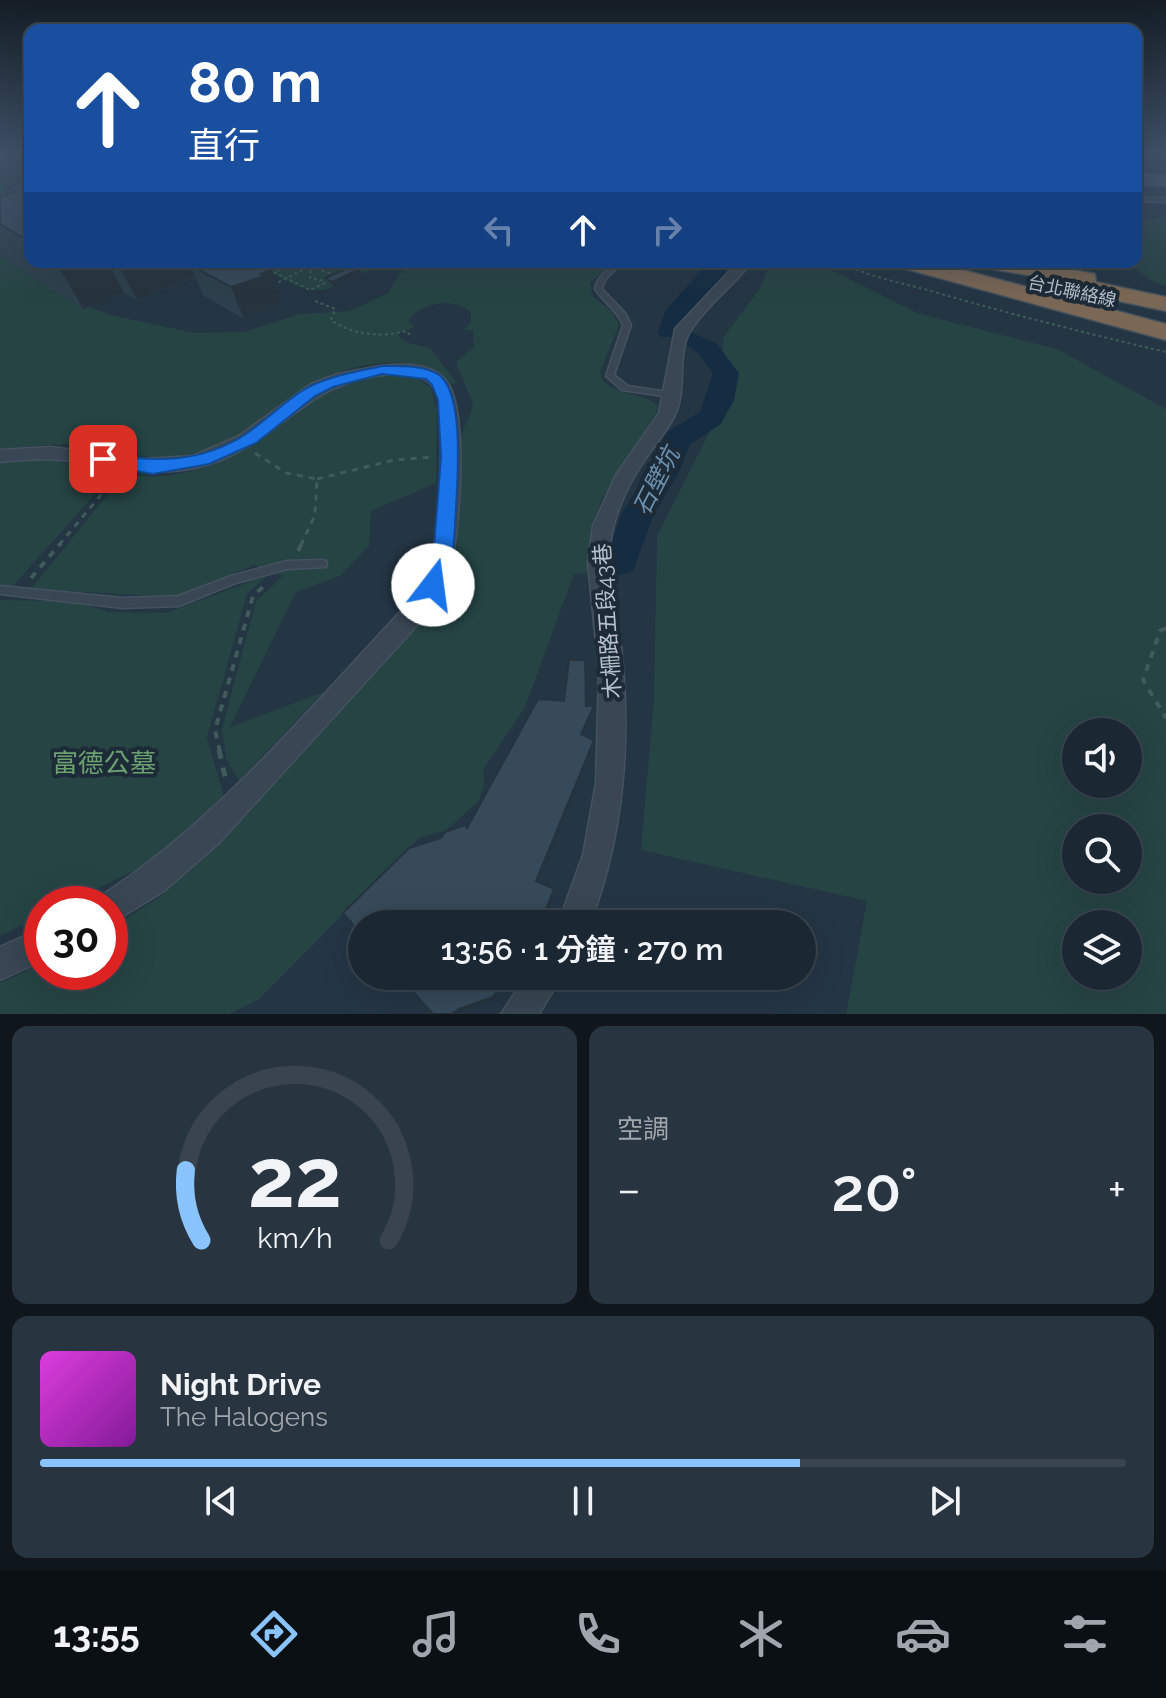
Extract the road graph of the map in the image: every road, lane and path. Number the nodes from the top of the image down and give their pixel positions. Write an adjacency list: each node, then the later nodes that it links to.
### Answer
1 (283, 268): 16 (path)
2 (304, 268): 16 (path)
3 (307, 268): 14 (path)
4 (309, 268): 13 (path)
5 (350, 268): 15 (path)
6 (614, 268): 26 (lane)
7 (739, 268): 26 (street, 木柵路五段43巷)
8 (851, 268): 25 (path)
9 (929, 268): 23 (highway)
10 (961, 268): 22 (highway, 台北聯絡線)
11 (992, 268): 21 (highway, 台北聯絡線)
12 (1026, 268): 19 (highway)
13 (316, 270): 14 (path); 17 (path)
14 (311, 272): 17 (path)
15 (347, 273)
16 (289, 277): 17 (path); 18 (path)
17 (328, 282)
18 (271, 286)
19 (1166, 293)
20 (315, 301): 24 (path)
21 (1166, 304)
22 (1166, 311)
23 (1166, 329)
24 (410, 335)
25 (1166, 352)
26 (674, 396): 40 (street, 木柵路五段43巷)
27 (241, 444): 28 (street); 30 (street); 31 (path)
28 (450, 445): 31 (path); 38 (street)
29 (0, 456): 30 (street)
30 (126, 464): 35 (path)
31 (317, 479): 33 (path)
32 (322, 564): 33 (lane)
33 (287, 565): 35 (lane); 38 (path)
34 (0, 590): 35 (lane)
35 (20, 591)
36 (1166, 628): 37 (path)
37 (1166, 718)
38 (242, 799): 39 (street)
39 (128, 895)
40 (579, 910)
41 (24, 953): 42 (street)
42 (0, 964)
43 (536, 990): 44 (street)
44 (518, 1014)

